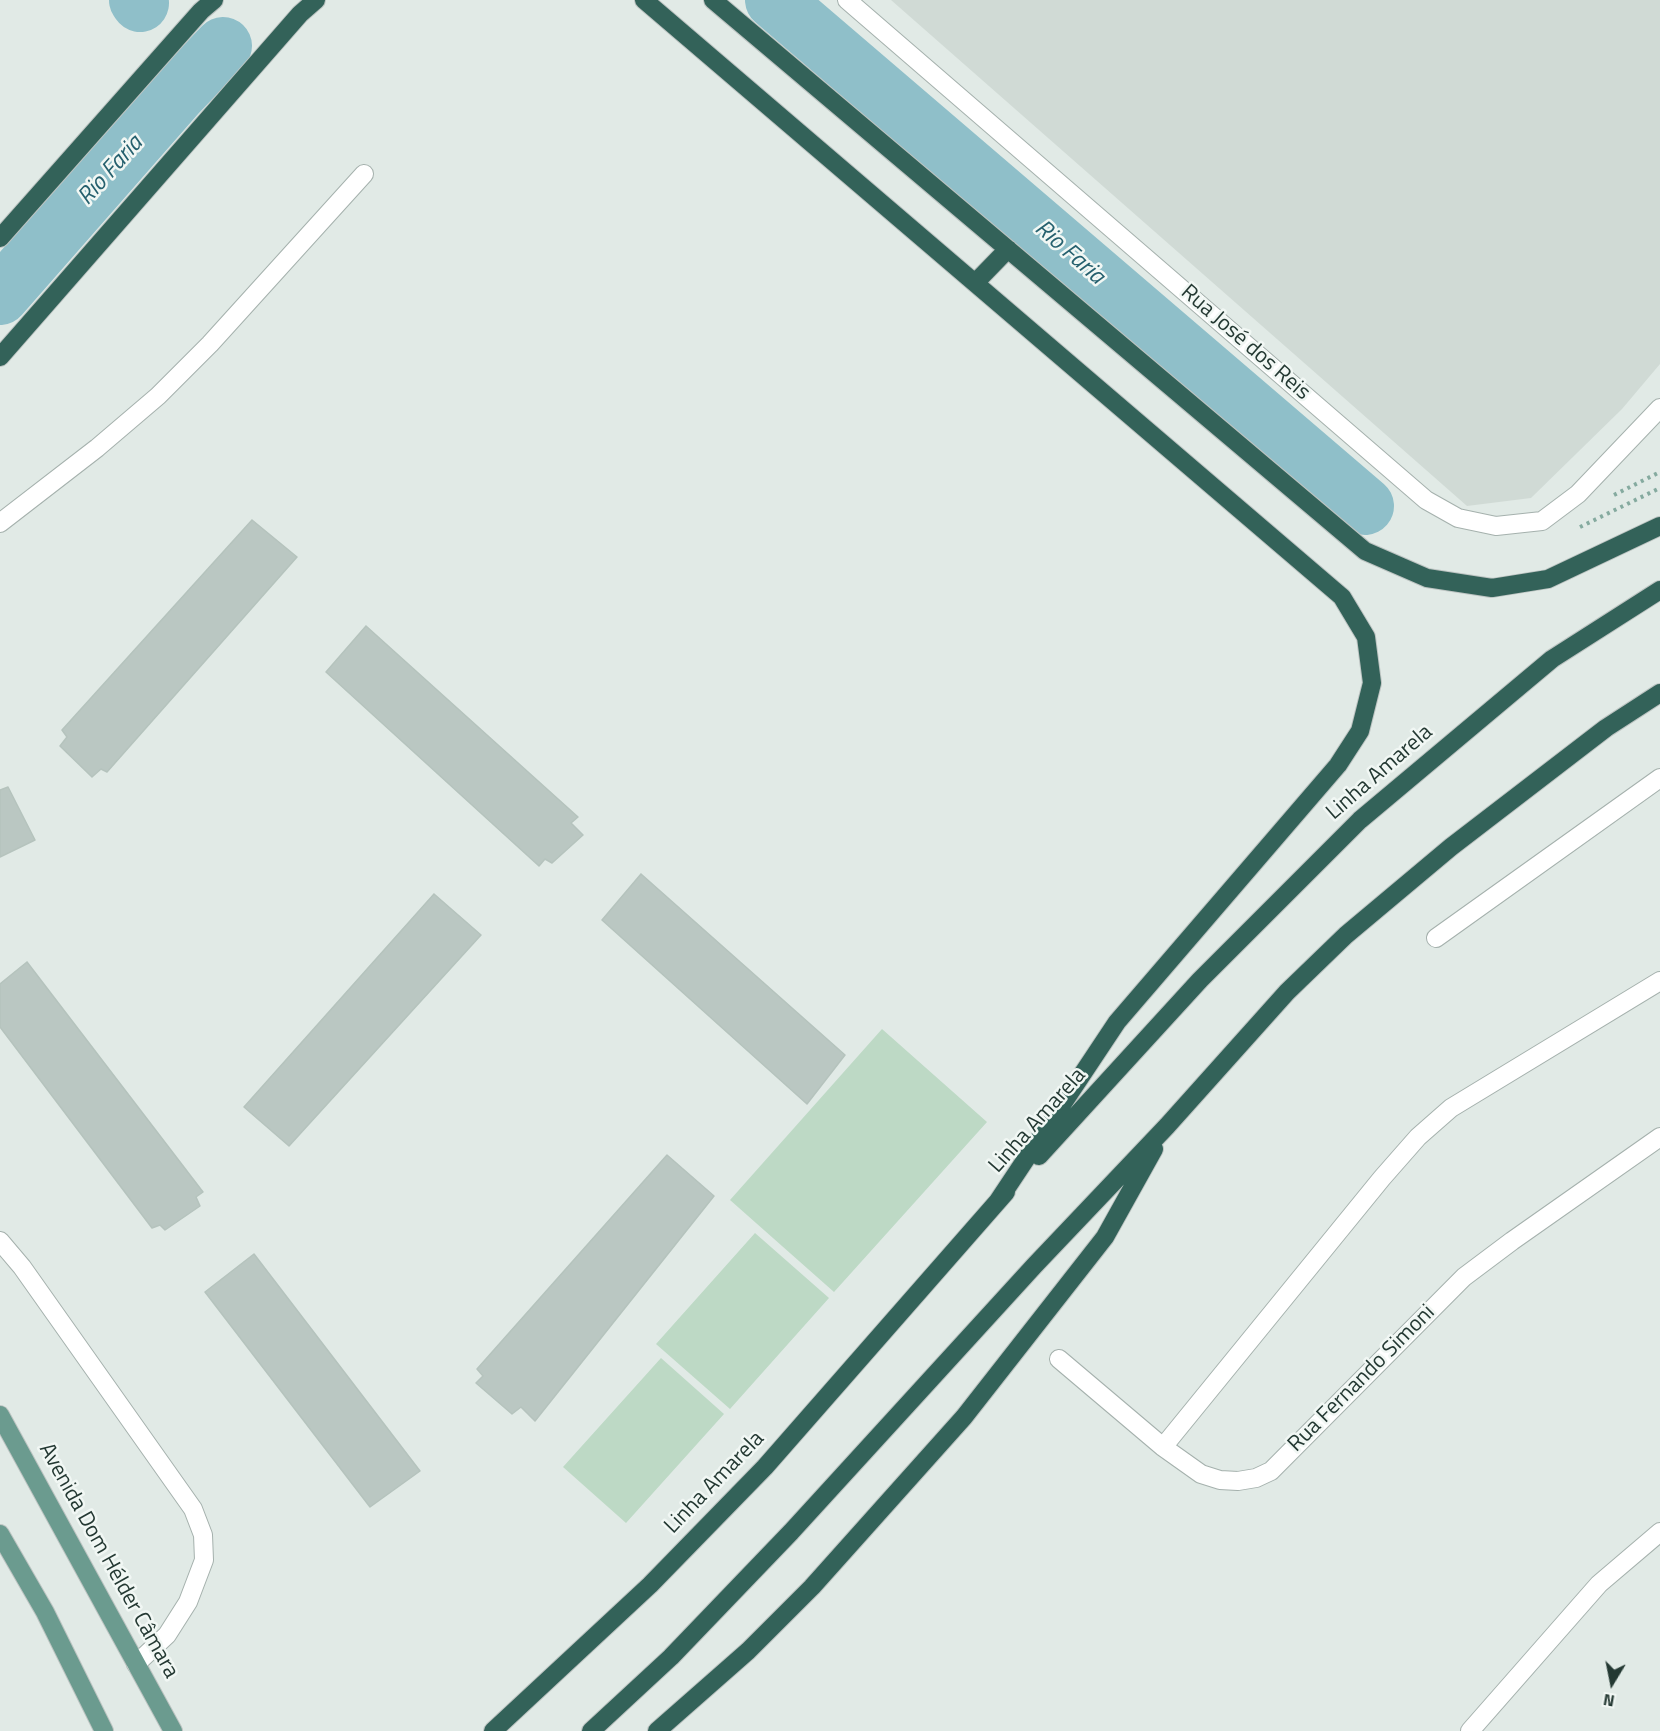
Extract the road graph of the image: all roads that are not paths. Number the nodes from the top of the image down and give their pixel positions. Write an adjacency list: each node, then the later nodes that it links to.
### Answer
1 (214, 0): 7 (highway)
2 (316, 0): 10 (highway)
3 (644, 0): 9 (highway)
4 (713, 0): 8 (highway)
5 (847, 0): 11 (street, Rua José dos Reis)
6 (364, 174): 12 (street)
7 (0, 238)
8 (1008, 249): 9 (highway); 13 (highway)
9 (975, 283): 21 (highway)
10 (0, 357)
11 (1660, 408)
12 (0, 523)
13 (1660, 526)
14 (1660, 590): 21 (highway, Linha Amarela)
15 (1660, 693): 19 (highway)
16 (1660, 778): 17 (street)
17 (1436, 938)
18 (1660, 981): 25 (street)
19 (1167, 1126): 32 (highway); 33 (highway)
20 (1660, 1137): 25 (street, Rua Fernando Simoni)
21 (998, 1201): 31 (highway, Linha Amarela)
22 (0, 1241): 28 (street)
23 (1059, 1359): 25 (street, Rua Fernando Simoni)
24 (0, 1415): 28 (main road, Avenida Dom Hélder Câmara)
25 (1163, 1447)
26 (1660, 1532): 34 (street)
27 (0, 1534): 29 (main road)
28 (136, 1664): 30 (main road, Avenida Dom Hélder Câmara)
29 (104, 1731)
30 (173, 1731)
31 (493, 1731)
32 (591, 1731)
33 (657, 1731)
34 (1470, 1731)

